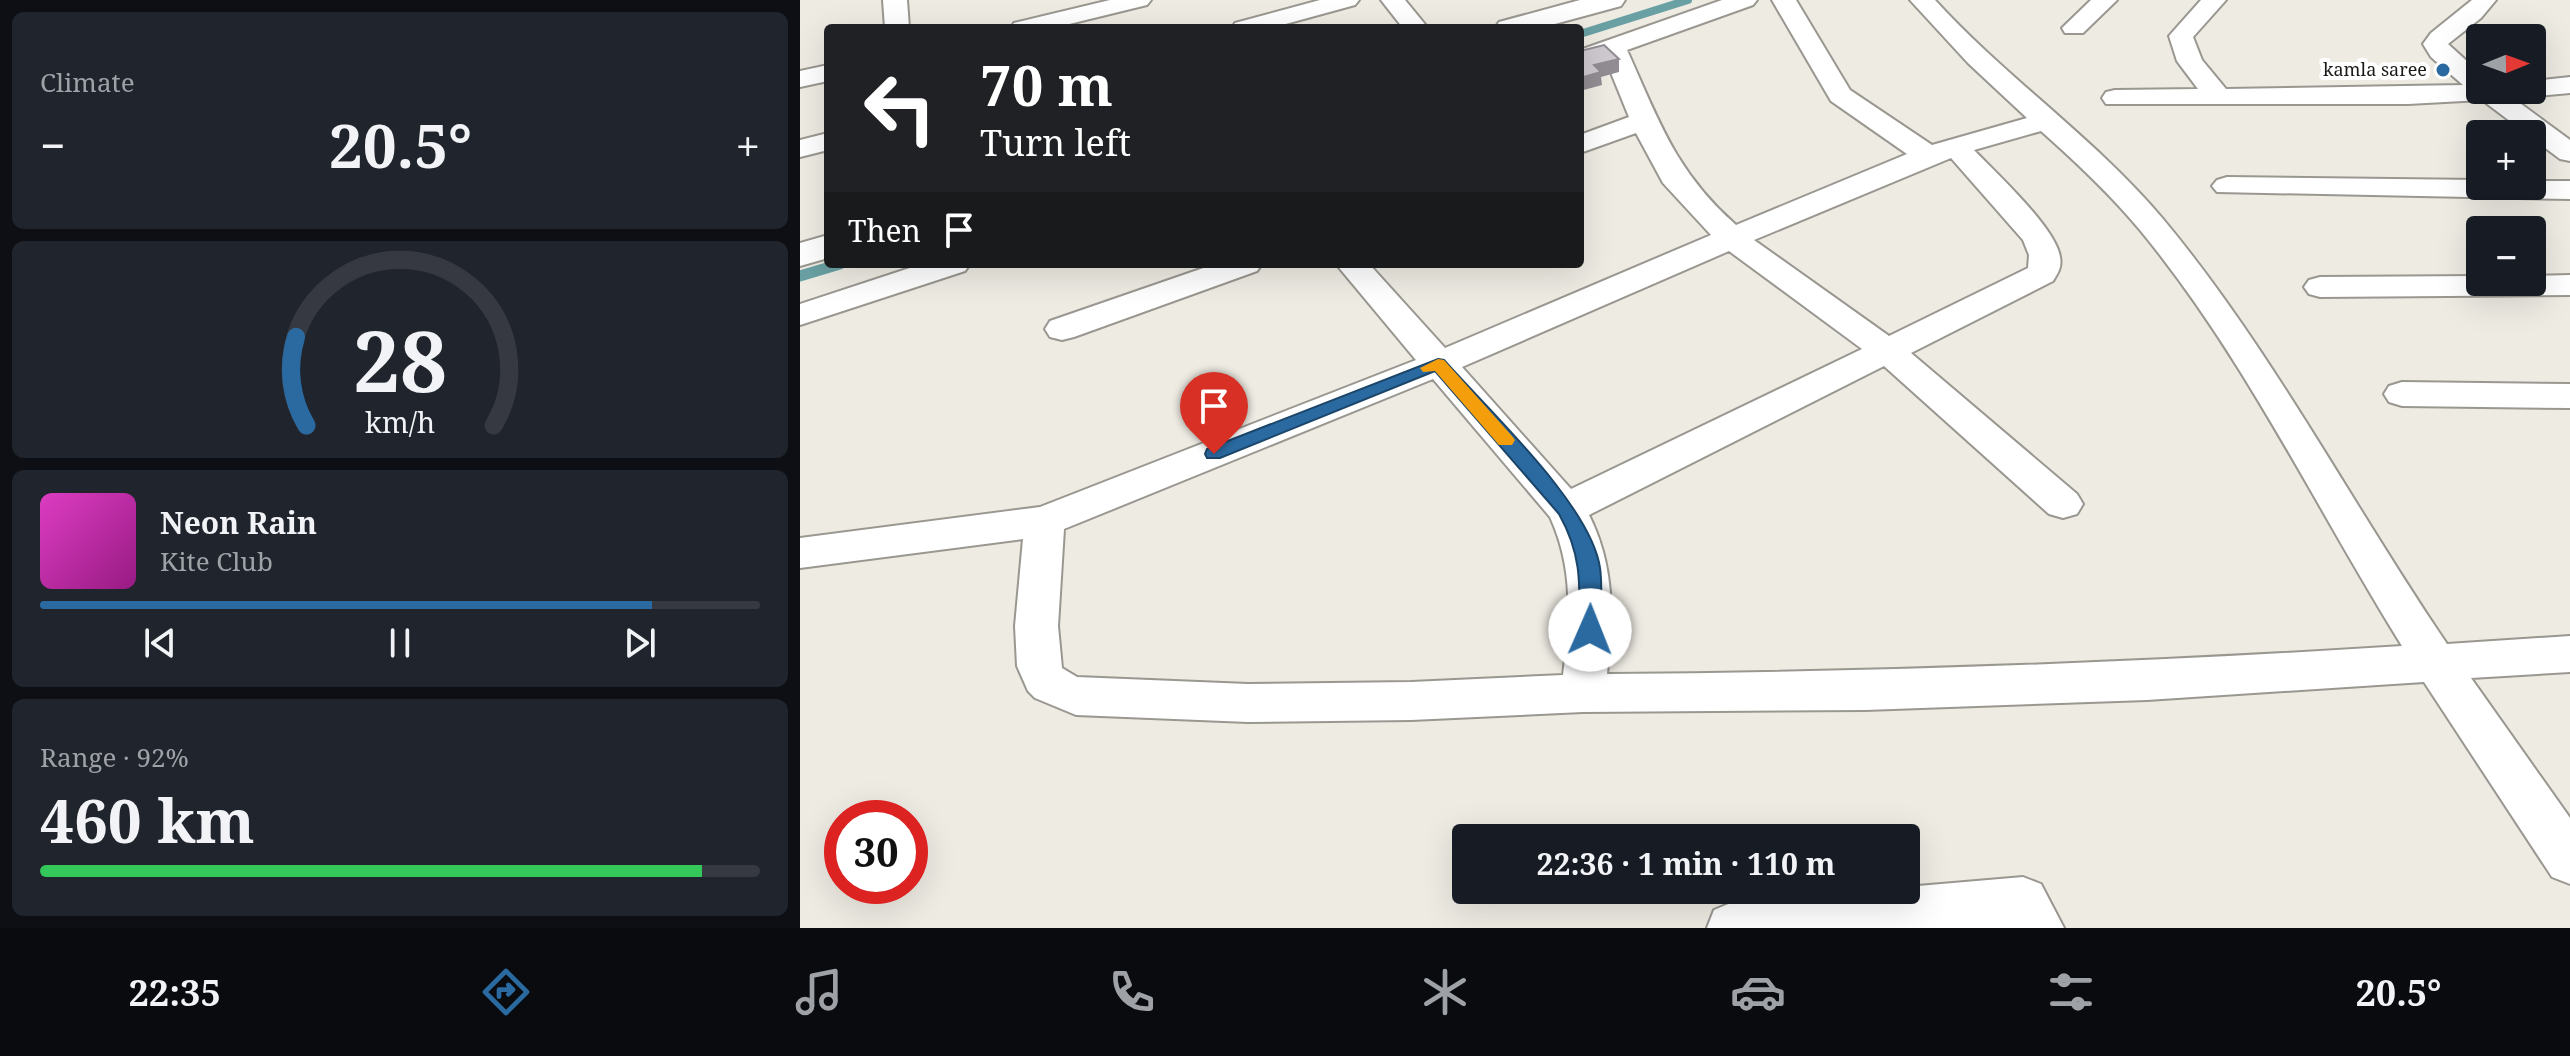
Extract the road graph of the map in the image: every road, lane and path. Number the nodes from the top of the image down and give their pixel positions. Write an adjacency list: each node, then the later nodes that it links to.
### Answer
1 (895, 0): 12 (street)
2 (1139, 0): 13 (street)
3 (1347, 0): 14 (street)
4 (1393, 0): 15 (street)
5 (1611, 0): 16 (street)
6 (1745, 0): 18 (street)
7 (1784, 0): 34 (street)
8 (1922, 0): 30 (street)
9 (2105, 0): 17 (street)
10 (2214, 0): 26 (street)
11 (2484, 0): 21 (street)
12 (897, 24)
13 (1040, 24)
14 (1259, 24)
15 (1413, 24)
16 (1524, 24)
17 (2074, 28)
18 (1613, 47): 19 (street); 29 (street)
19 (1584, 57)
20 (824, 74): 22 (street)
21 (2466, 74)
22 (800, 79)
23 (2570, 85): 24 (street)
24 (2546, 88)
25 (2466, 90): 26 (street)
26 (2218, 97): 27 (street)
27 (2115, 98)
28 (2504, 104): 35 (street)
29 (1642, 121): 32 (street); 38 (street)
30 (2045, 121): 34 (street); 57 (street)
31 (824, 142): 33 (street)
32 (1584, 143)
33 (800, 149)
34 (1943, 151): 38 (street); 48 (street)
35 (2570, 153)
36 (2227, 186): 37 (street)
37 (2570, 190)
38 (1732, 237): 48 (street); 49 (street)
39 (824, 247): 40 (street)
40 (800, 255)
41 (942, 268): 46 (street)
42 (1235, 268): 47 (street)
43 (1355, 268): 49 (street)
44 (2570, 285): 45 (street)
45 (2320, 287)
46 (800, 315)
47 (1062, 329)
48 (1887, 351): 52 (street); 53 (street)
49 (1438, 364): 53 (street); 54 (street)
50 (2402, 394): 51 (street)
51 (2570, 396)
52 (2063, 504)
53 (1566, 509): 58 (street)
54 (1045, 521): 55 (street); 58 (street)
55 (800, 553)
56 (2570, 654): 57 (street)
57 (2433, 662): 58 (street); 59 (street)
58 (1583, 693)
59 (2570, 860)
60 (1733, 928): 61 (street)
61 (2038, 928)

